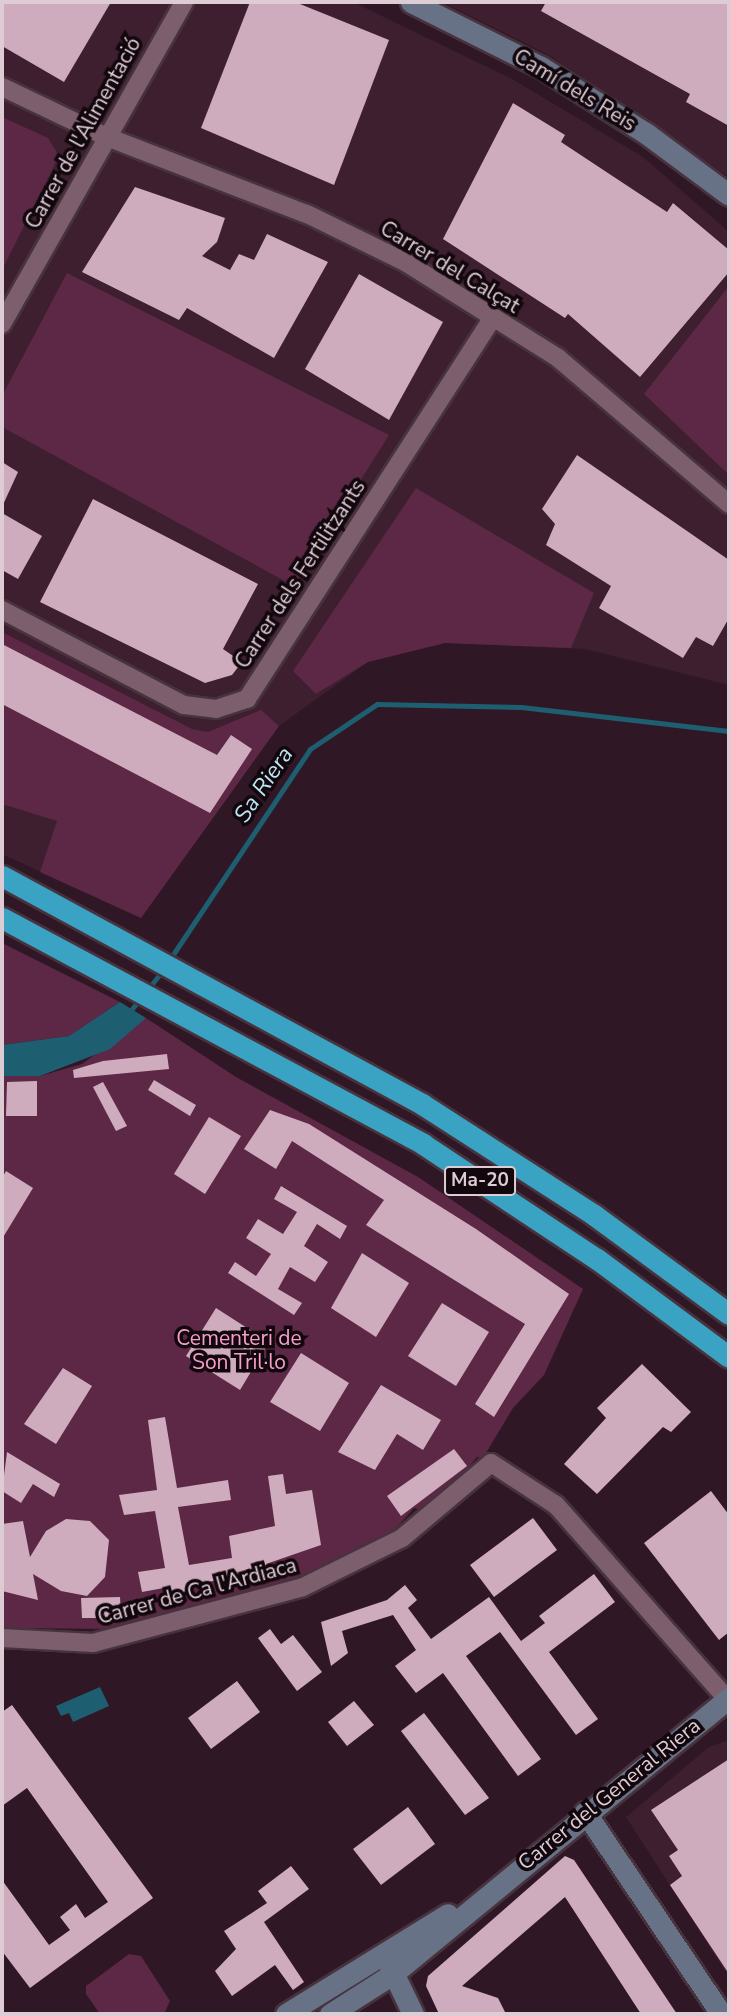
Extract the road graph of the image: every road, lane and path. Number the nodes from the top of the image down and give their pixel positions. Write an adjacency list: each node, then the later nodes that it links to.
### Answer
1 (184, 2): 4 (street, Carrer de l'Alimentació)
2 (411, 2): 5 (main road, Camí dels Reis)
3 (2, 87): 4 (street, Carrer del Calçat)
4 (107, 137): 6 (street, Carrer del Calçat); 7 (street, Carrer de l'Alimentació)
5 (729, 195)
6 (493, 318): 8 (street, Carrer del Calçat); 9 (street, Carrer dels Fertilitzants)
7 (2, 324)
8 (729, 504)
9 (2, 610)
10 (11, 881): 12 (highway, Ma-20)
11 (2, 919): 13 (highway, Ma-20)
12 (729, 1314)
13 (729, 1357)
14 (2, 1637): 15 (street, Carrer de Ca l'Ardiaca)
15 (728, 1699): 16 (main road, Carrer del General Riera)
16 (585, 1812): 17 (main road, Carrer del General Riera); 23 (main road)
17 (490, 1891): 18 (main road, Carrer del General Riera); 19 (main road, Carrer del General Riera)
18 (383, 1951): 19 (main road); 20 (main road, Carrer del General Riera)
19 (394, 1973): 21 (main road, Carrer del General Riera); 22 (main road)
20 (286, 2014)
21 (330, 2014)
22 (412, 2014)
23 (722, 2014)

